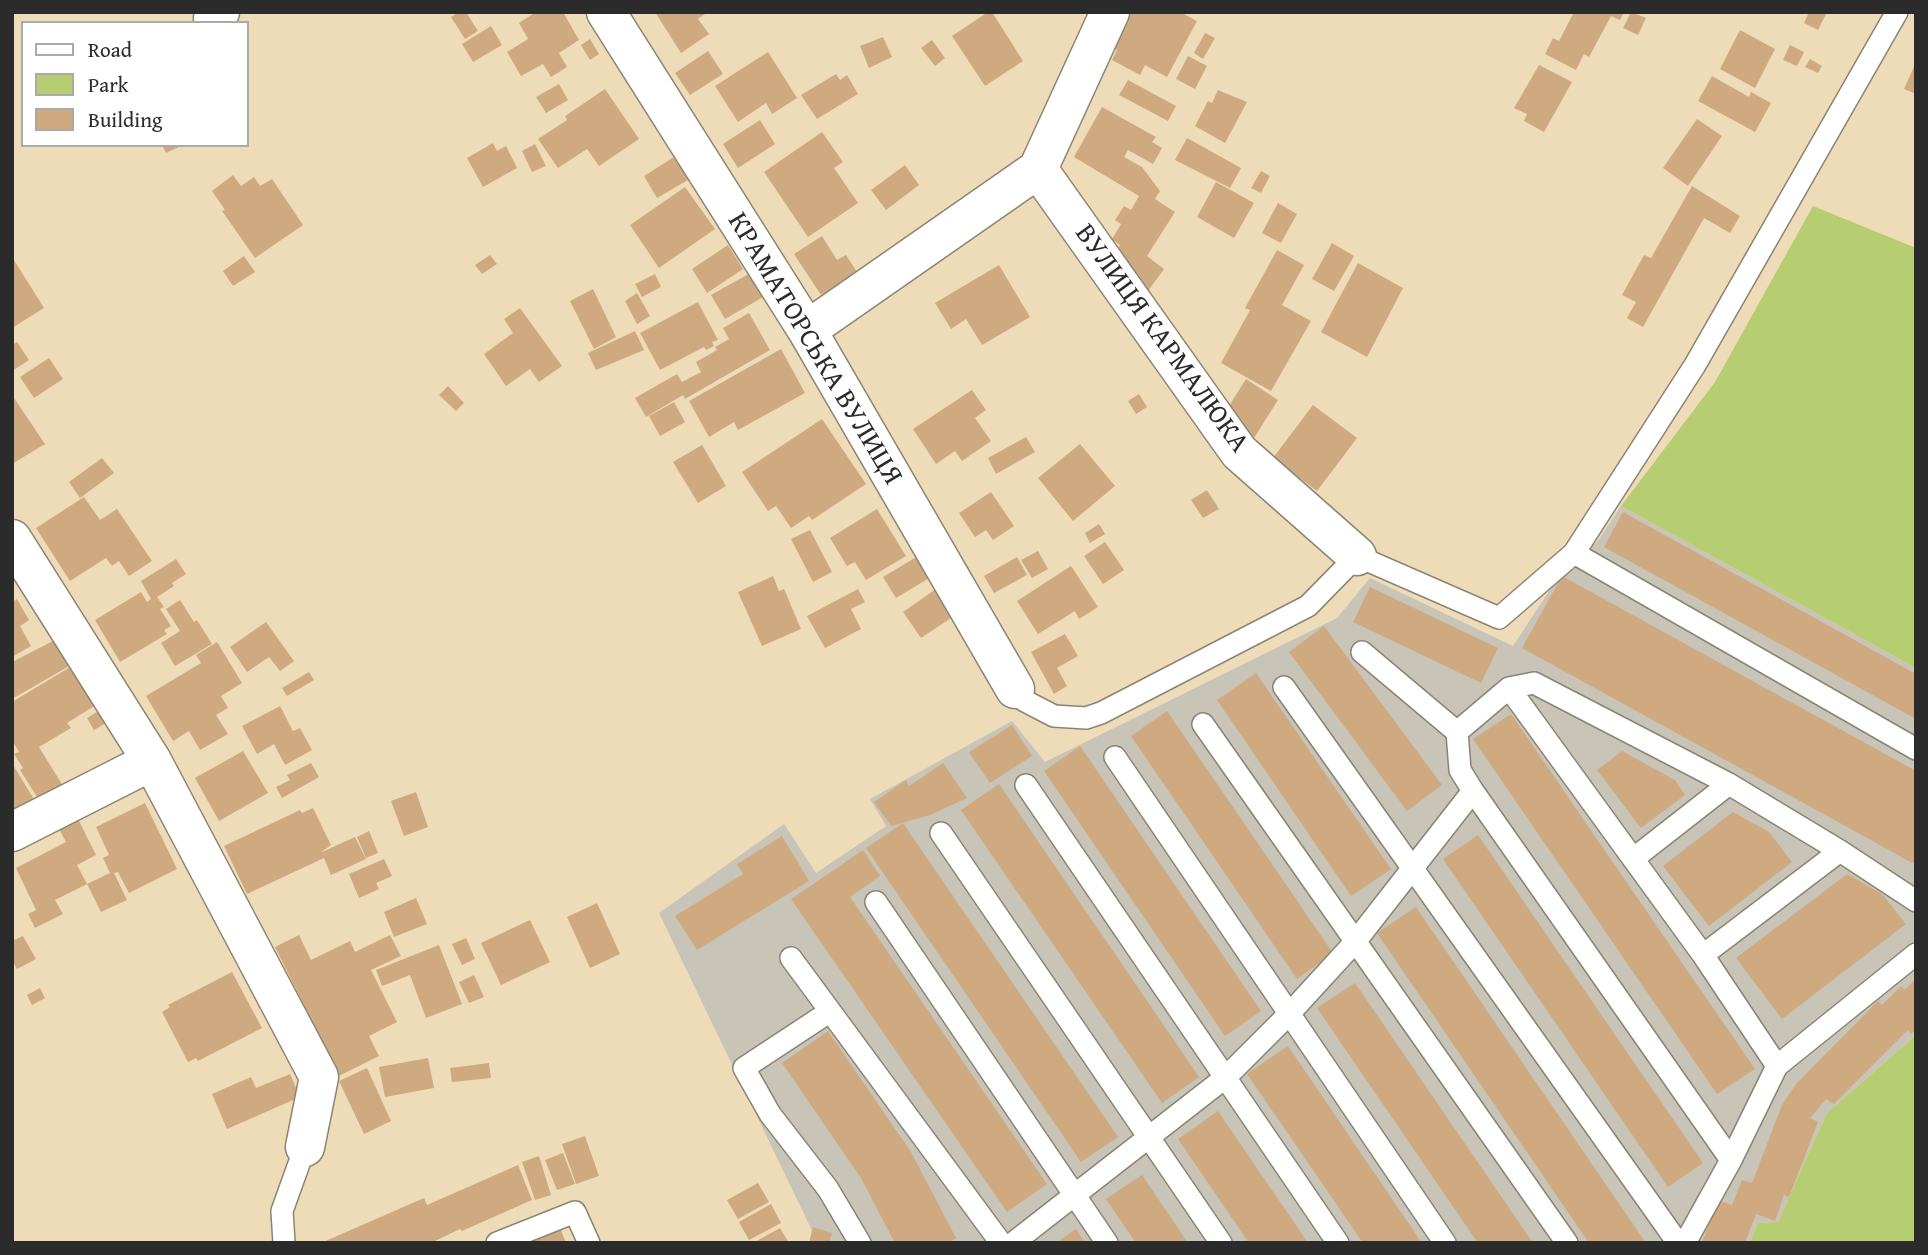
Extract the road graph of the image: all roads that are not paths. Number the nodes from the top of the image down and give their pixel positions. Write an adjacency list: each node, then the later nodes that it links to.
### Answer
1 (606, 12): 5 (street, КРАМАТОРСЬКА ВУЛИЦЯ)
2 (1110, 12): 4 (street)
3 (1897, 12): 7 (lane)
4 (1038, 169): 5 (street); 8 (street, ВУЛИЦЯ КАРМАЛЮКА)
5 (807, 330): 12 (street, КРАМАТОРСЬКА ВУЛИЦЯ)
6 (12, 539): 17 (street)
7 (1574, 553): 8 (lane); 15 (lane)
8 (1357, 556): 12 (lane)
9 (1362, 652): 14 (lane)
10 (1284, 687): 25 (lane)
11 (1509, 688): 14 (lane); 18 (lane); 24 (lane)
12 (1015, 689)
13 (1203, 724): 28 (lane)
14 (1457, 732): 20 (lane)
15 (1916, 749)
16 (1115, 757): 33 (lane)
17 (152, 761): 21 (street); 37 (street)
18 (1729, 784): 23 (lane); 24 (lane)
19 (1026, 785): 35 (lane)
20 (1474, 791): 25 (lane); 38 (lane)
21 (12, 832)
22 (941, 833): 36 (lane)
23 (1840, 851): 26 (lane); 30 (lane)
24 (1633, 859): 30 (lane)
25 (1412, 870): 28 (lane); 51 (lane)
26 (1916, 901)
27 (876, 902): 39 (lane)
28 (1355, 942): 33 (lane); 50 (lane)
29 (1916, 954): 34 (lane)
30 (1703, 955): 34 (lane)
31 (791, 958): 32 (lane)
32 (829, 1012): 43 (lane); 44 (lane)
33 (1290, 1013): 35 (lane); 49 (lane)
34 (1777, 1066): 38 (lane)
35 (1226, 1077): 36 (lane); 48 (lane)
36 (1150, 1138): 39 (lane); 47 (lane)
37 (305, 1147): 40 (lane)
38 (1731, 1160): 52 (lane)
39 (1075, 1197): 45 (lane); 46 (lane)
40 (284, 1243)
41 (497, 1243): 42 (lane)
42 (589, 1243)
43 (860, 1243)
44 (1001, 1243)
45 (1013, 1243)
46 (1107, 1243)
47 (1221, 1243)
48 (1338, 1243)
49 (1445, 1243)
50 (1567, 1243)
51 (1678, 1243)
52 (1685, 1243)

